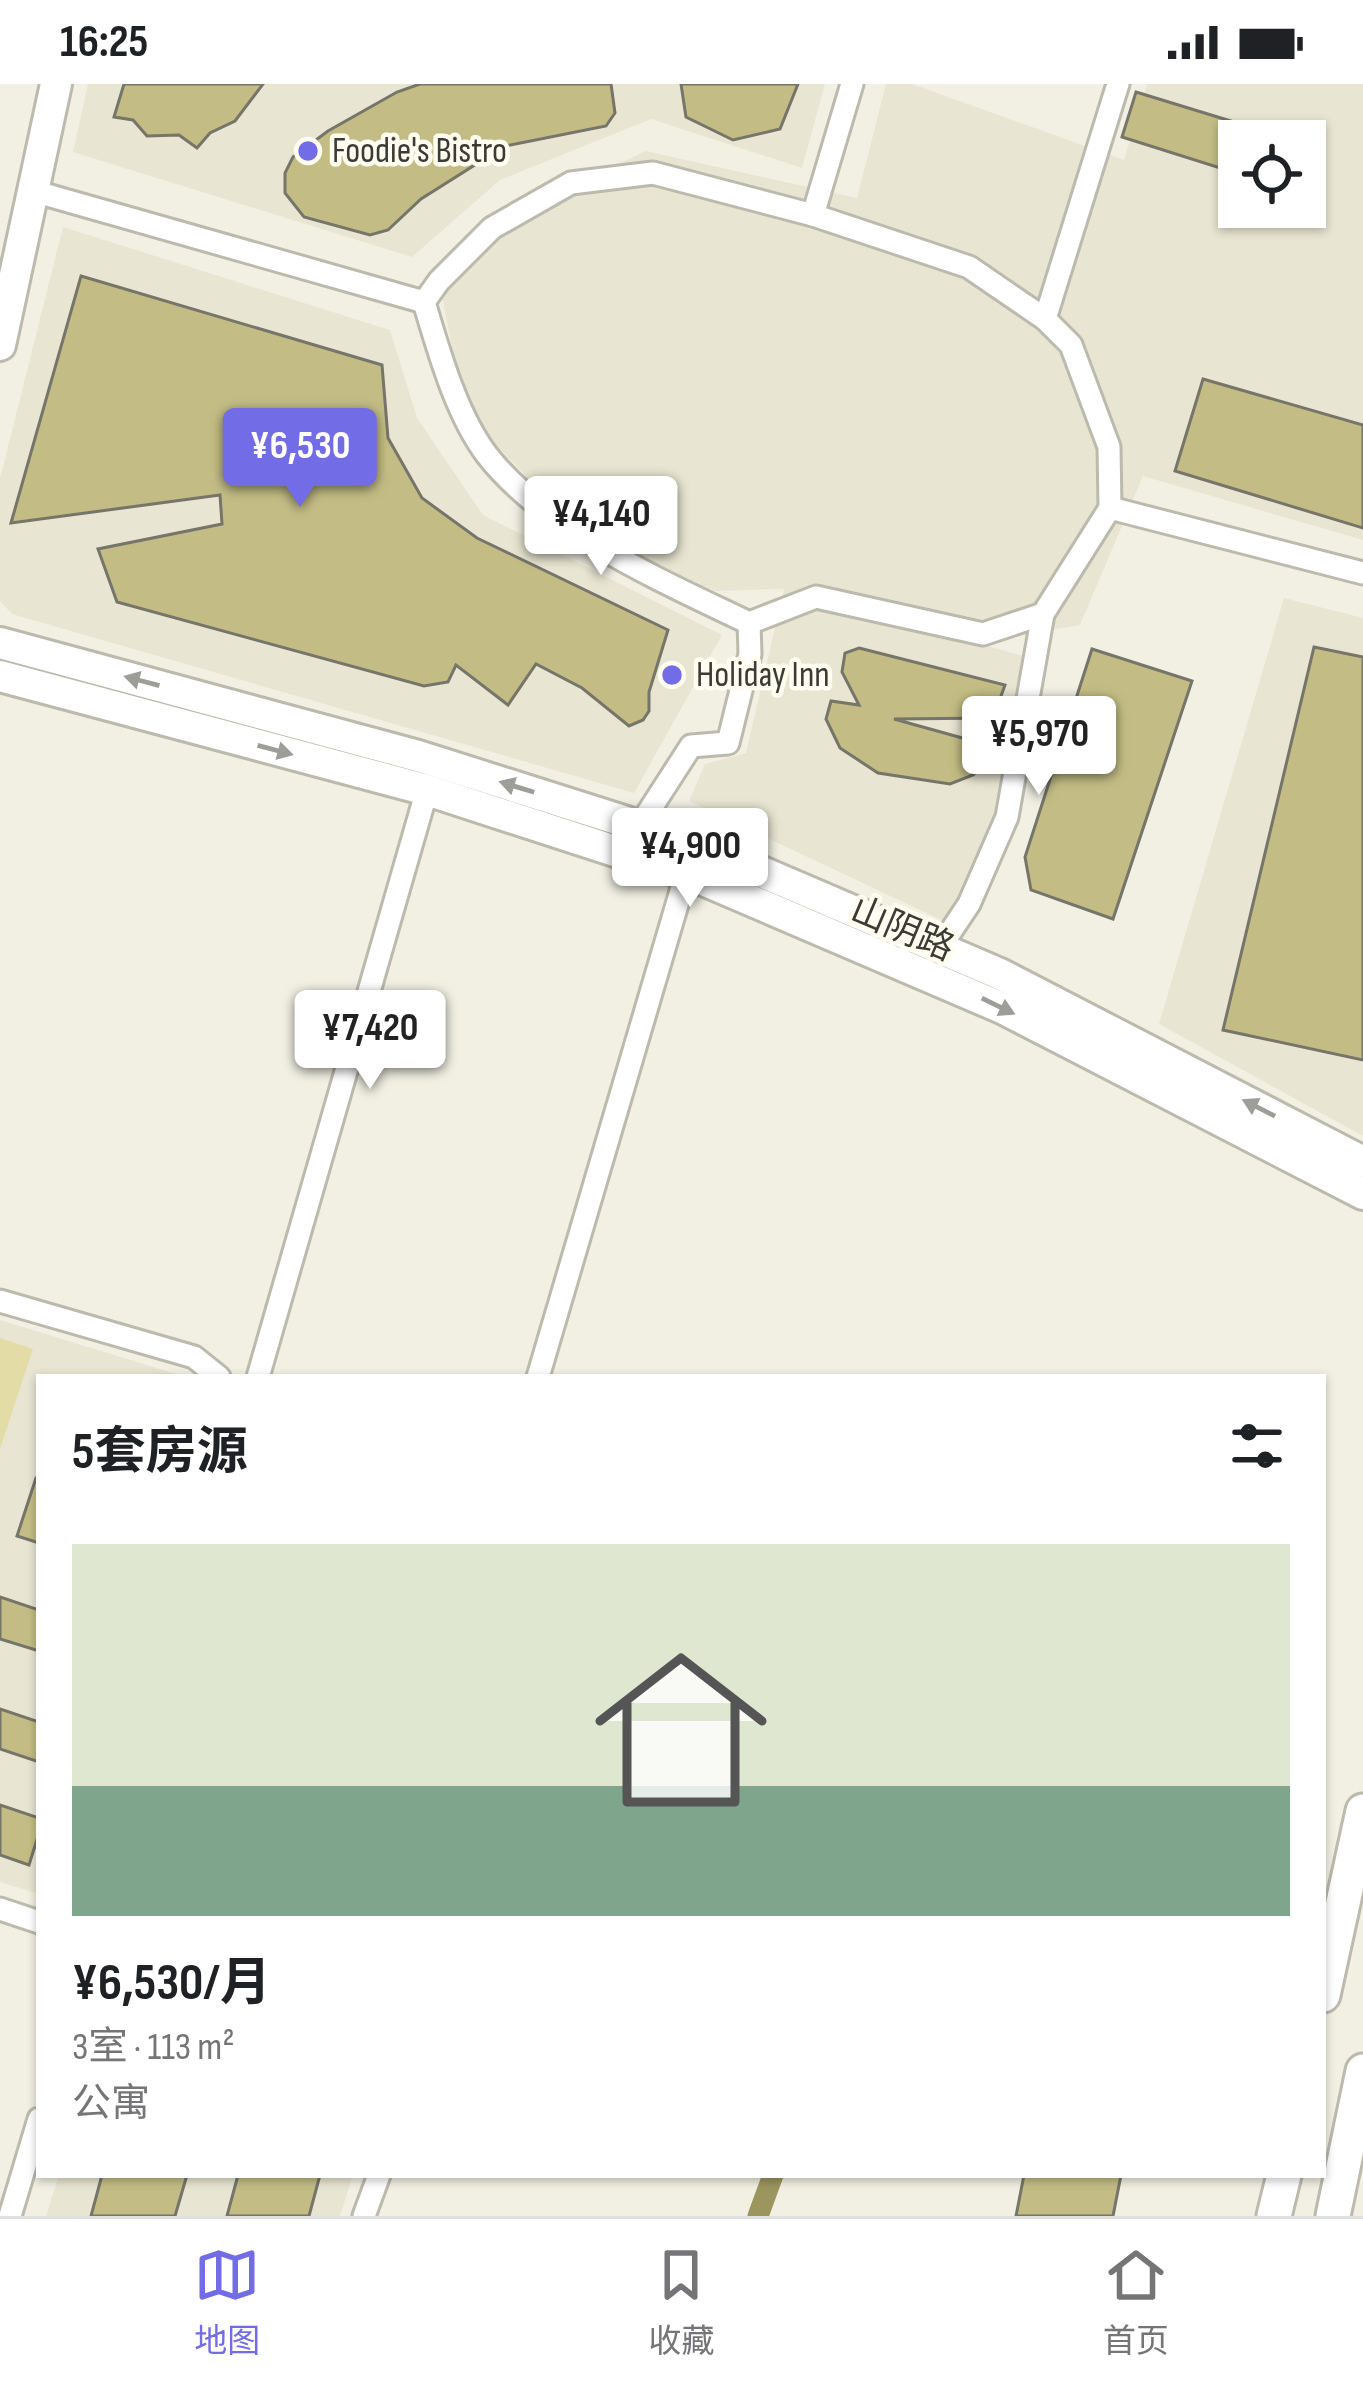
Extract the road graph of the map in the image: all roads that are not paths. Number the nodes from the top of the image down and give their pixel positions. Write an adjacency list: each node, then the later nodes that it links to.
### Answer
1 (56, 84): 4 (main road)
2 (852, 84): 5 (street)
3 (1118, 84): 7 (street)
4 (33, 191): 6 (street); 8 (main road)
5 (813, 215): 6 (street); 7 (street)
6 (424, 302): 12 (street)
7 (1045, 319): 9 (street)
8 (0, 345)
9 (1110, 508): 10 (street); 11 (street)
10 (1363, 573)
11 (1043, 614): 12 (street); 18 (street)
12 (749, 623): 16 (street)
13 (0, 643): 16 (main road, 山阴路, one-way to 13)
14 (0, 676): 15 (main road, 山阴路, one-way to 15)
15 (427, 790): 17 (main road, 山阴路); 23 (street)
16 (640, 825): 18 (main road, 山阴路)
17 (686, 874): 20 (main road, 山阴路, one-way to 20); 24 (street)
18 (941, 946): 19 (main road, 山阴路, one-way to 18)
19 (1363, 1162)
20 (1363, 1194)
21 (0, 1301): 22 (street)
22 (215, 1374)
23 (259, 1374)
24 (539, 1374)
25 (1363, 1811): 28 (main road)
26 (0, 1909): 27 (street)
27 (36, 1921)
28 (1326, 1981)
29 (1363, 2071): 36 (main road)
30 (36, 2130): 33 (street)
31 (378, 2178): 34 (street)
32 (1283, 2178): 35 (main road)
33 (10, 2216)
34 (364, 2216)
35 (1274, 2216)
36 (1333, 2216)

